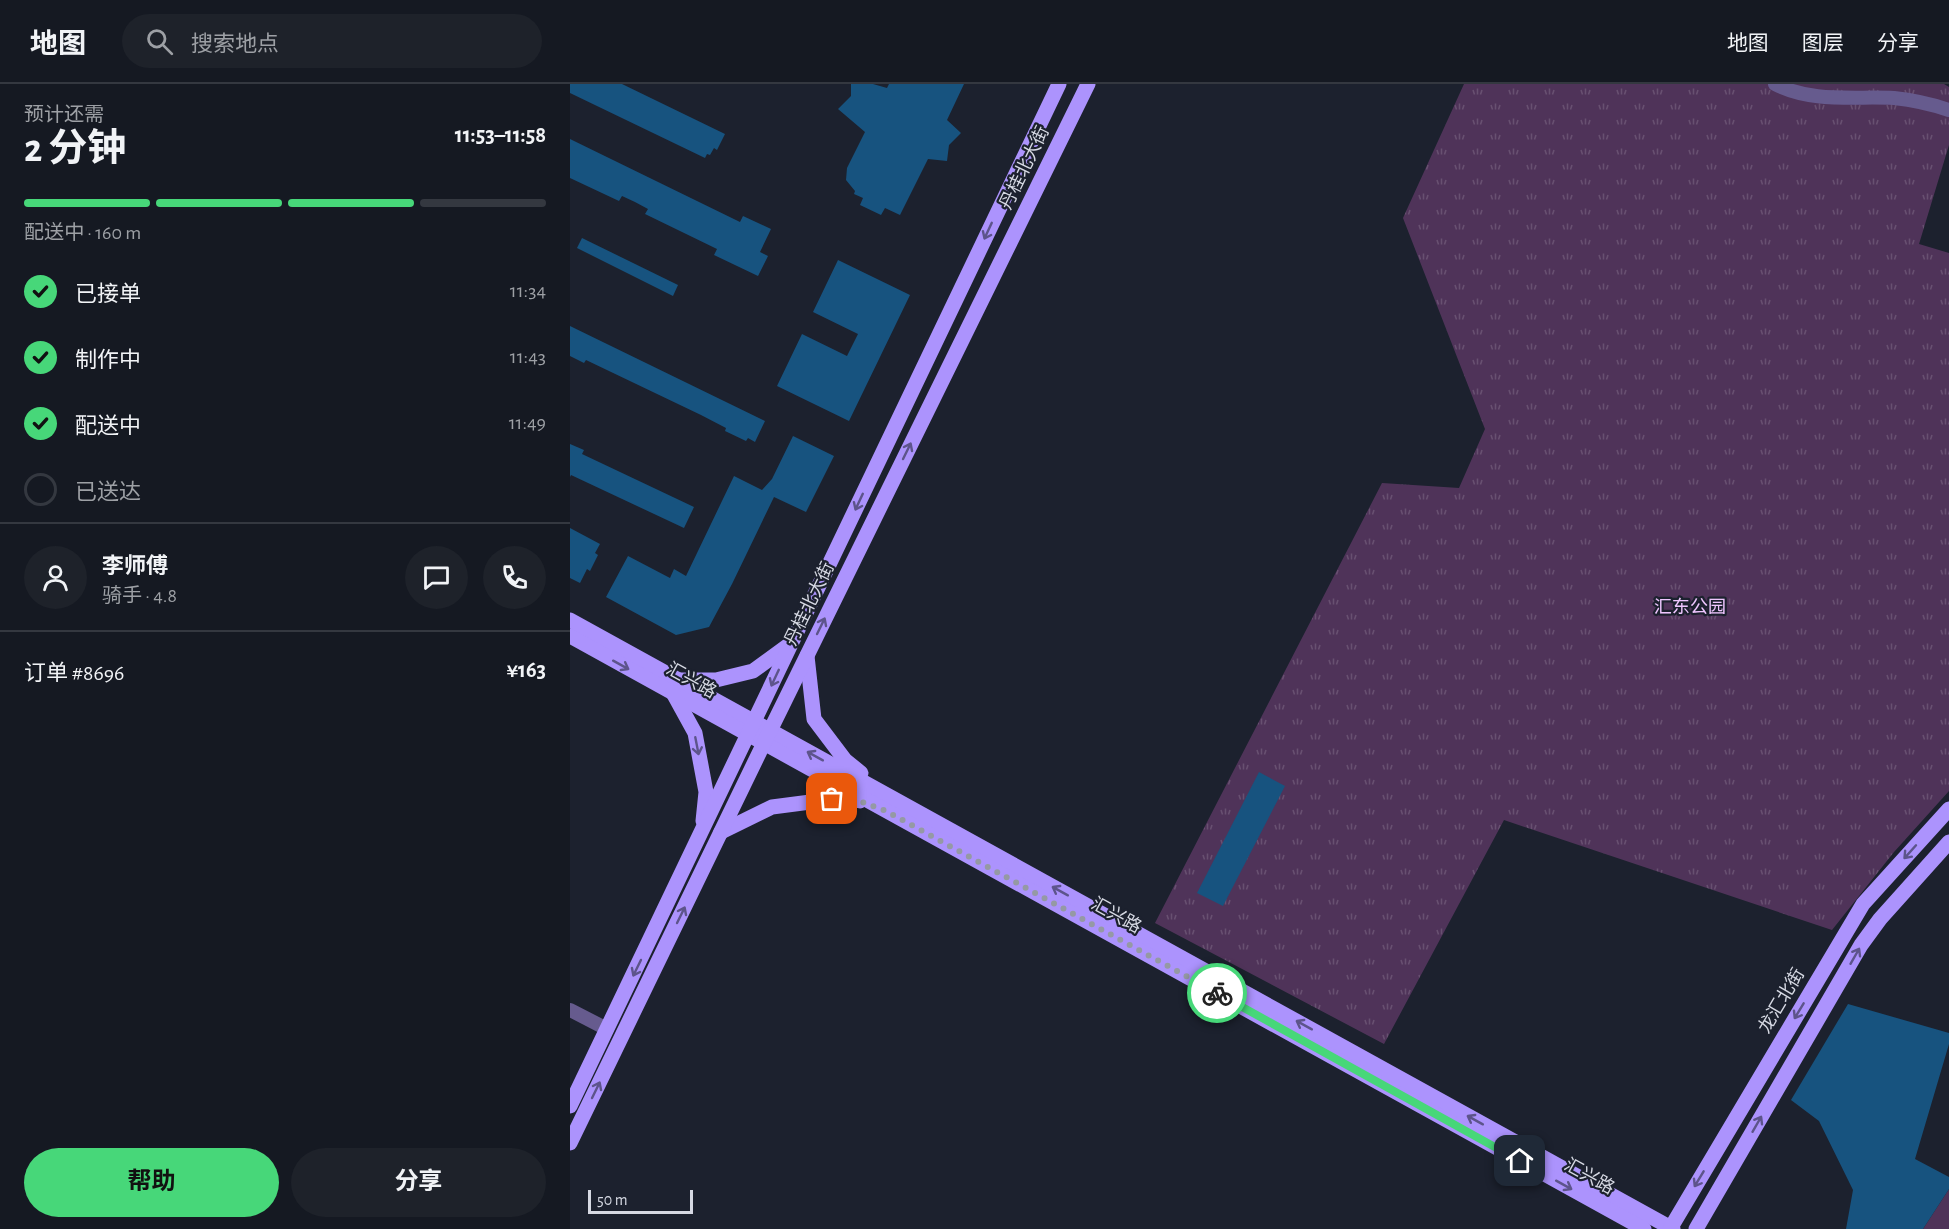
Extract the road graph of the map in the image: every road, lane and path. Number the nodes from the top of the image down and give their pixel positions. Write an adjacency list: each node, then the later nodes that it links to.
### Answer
1 (1059, 84): 7 (main road, 丹桂北大街, one-way to 7)
2 (1088, 84): 8 (main road, 丹桂北大街, one-way to 2)
3 (1775, 84): 4 (street)
4 (1949, 110)
5 (570, 620): 9 (main road)
6 (570, 636): 9 (main road, 汇兴路, one-way to 9)
7 (793, 642): 9 (main road); 10 (main road, 丹桂北大街, one-way to 10)
8 (807, 656): 11 (main road, 丹桂北大街); 12 (main road)
9 (675, 686): 10 (main road, 汇兴路); 15 (main road, one-way to 15)
10 (751, 728): 11 (main road, 汇兴路); 15 (main road, 丹桂北大街)
11 (767, 737): 12 (main road, 汇兴路); 14 (main road, 丹桂北大街)
12 (887, 803): 14 (main road); 21 (main road, 汇兴路, one-way to 21); 22 (main road, one-way to 12)
13 (1949, 809): 22 (main road, 龙汇北街, one-way to 22)
14 (721, 832): 20 (main road, 丹桂北大街, one-way to 14)
15 (702, 833): 18 (main road, 丹桂北大街, one-way to 18)
16 (1949, 842): 23 (main road, one-way to 16)
17 (570, 1010): 18 (street)
18 (607, 1029): 19 (main road, 丹桂北大街)
19 (570, 1106)
20 (570, 1143)
21 (1644, 1229)
22 (1671, 1229)
23 (1696, 1229)

